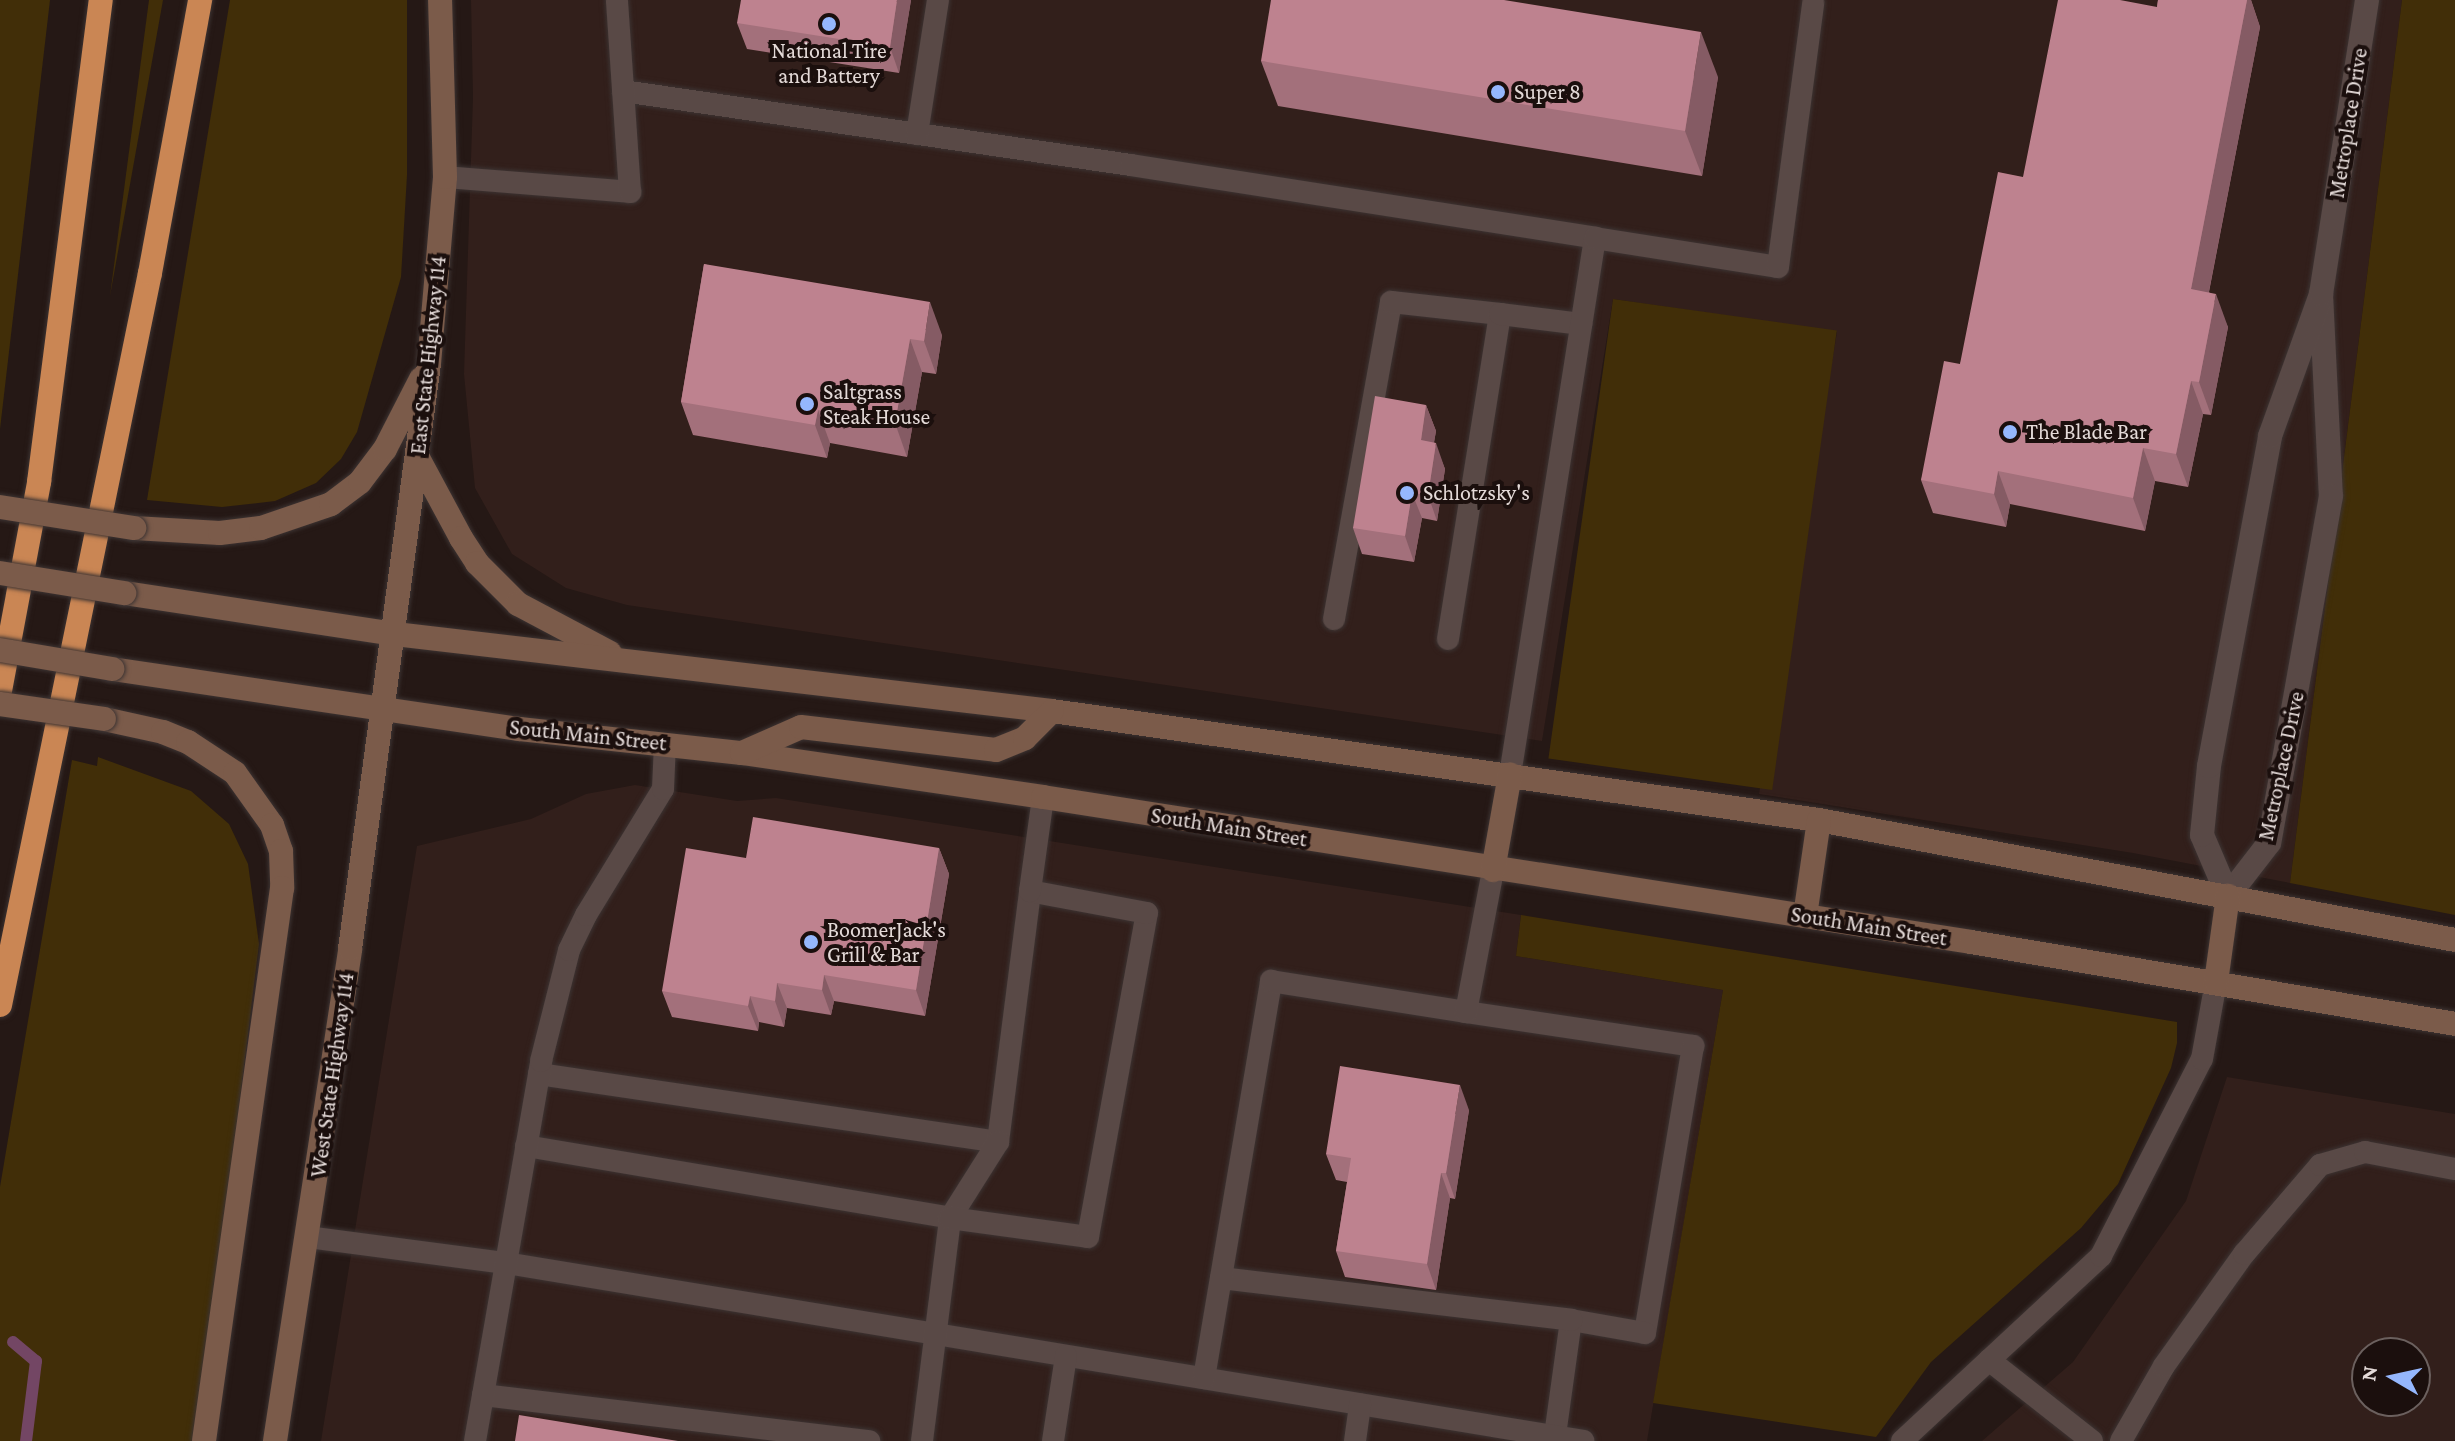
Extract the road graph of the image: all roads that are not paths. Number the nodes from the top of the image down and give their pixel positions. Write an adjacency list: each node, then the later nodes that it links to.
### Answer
1 (101, 0): 24 (highway)
2 (200, 0): 39 (highway)
3 (440, 0): 10 (main road, East State Highway 114)
4 (617, 0): 8 (lane)
5 (938, 0): 9 (lane)
6 (2367, 0): 12 (street, Metroplace Drive)
7 (1807, 1): 11 (lane)
8 (623, 91): 9 (lane); 10 (lane)
9 (917, 134): 11 (lane)
10 (445, 177): 15 (main road, East State Highway 114)
11 (1595, 238): 14 (lane)
12 (2321, 294): 35 (street, Metroplace Drive); 35 (street, Metroplace Drive)
13 (1500, 314): 14 (lane); 19 (lane); 21 (lane)
14 (1581, 324): 30 (lane)
15 (429, 364): 16 (main road, East State Highway 114); 17 (main road, bridge)
16 (418, 458): 20 (main road, East State Highway 114); 23 (main road)
17 (0, 507)
18 (0, 573): 20 (main road, bridge)
19 (1334, 619)
20 (395, 634): 23 (main road); 26 (main road, East State Highway 114)
21 (1448, 639)
22 (0, 650): 26 (main road, South Main Street, bridge)
23 (623, 659): 27 (main road)
24 (0, 691)
25 (0, 704): 59 (main road, bridge)
26 (383, 709): 28 (main road, South Main Street); 47 (main road, West State Highway 114)
27 (1052, 711): 29 (main road); 30 (main road)
28 (665, 744): 29 (main road, South Main Street); 42 (lane)
29 (742, 753): 31 (main road, South Main Street)
30 (1510, 775): 32 (main road); 33 (main road)
31 (1043, 797): 33 (main road, South Main Street); 34 (lane)
32 (1819, 820): 35 (main road); 36 (main road)
33 (1493, 870): 36 (main road, South Main Street); 40 (lane)
34 (1030, 891): 43 (lane); 46 (lane)
35 (2228, 896): 37 (main road); 38 (main road)
36 (1805, 916): 38 (main road, South Main Street)
37 (2455, 940)
38 (2216, 982): 41 (main road, South Main Street); 53 (lane)
39 (0, 1005)
40 (1466, 1012): 49 (lane); 50 (lane)
41 (2455, 1024)
42 (539, 1074): 43 (lane); 44 (lane)
43 (998, 1142): 46 (lane)
44 (526, 1146): 46 (lane); 48 (lane)
45 (2455, 1169): 69 (lane)
46 (950, 1218): 51 (lane)
47 (308, 1237): 48 (lane); 60 (main road, West State Highway 114)
48 (506, 1263): 51 (lane); 55 (lane)
49 (1221, 1278): 50 (lane); 54 (lane)
50 (1571, 1320): 57 (lane)
51 (934, 1334): 52 (lane); 63 (lane)
52 (1066, 1356): 54 (lane); 64 (lane)
53 (1989, 1360): 67 (lane); 68 (lane)
54 (1204, 1378): 56 (lane)
55 (483, 1395): 58 (lane); 61 (lane)
56 (1360, 1404): 57 (lane); 65 (lane)
57 (1555, 1436): 66 (lane)
58 (803, 1437): 62 (lane)
59 (204, 1441)
60 (275, 1441)
61 (475, 1441)
62 (869, 1441)
63 (922, 1441)
64 (1053, 1441)
65 (1355, 1441)
66 (1583, 1441)
67 (1902, 1441)
68 (2092, 1441)
69 (2121, 1441)

